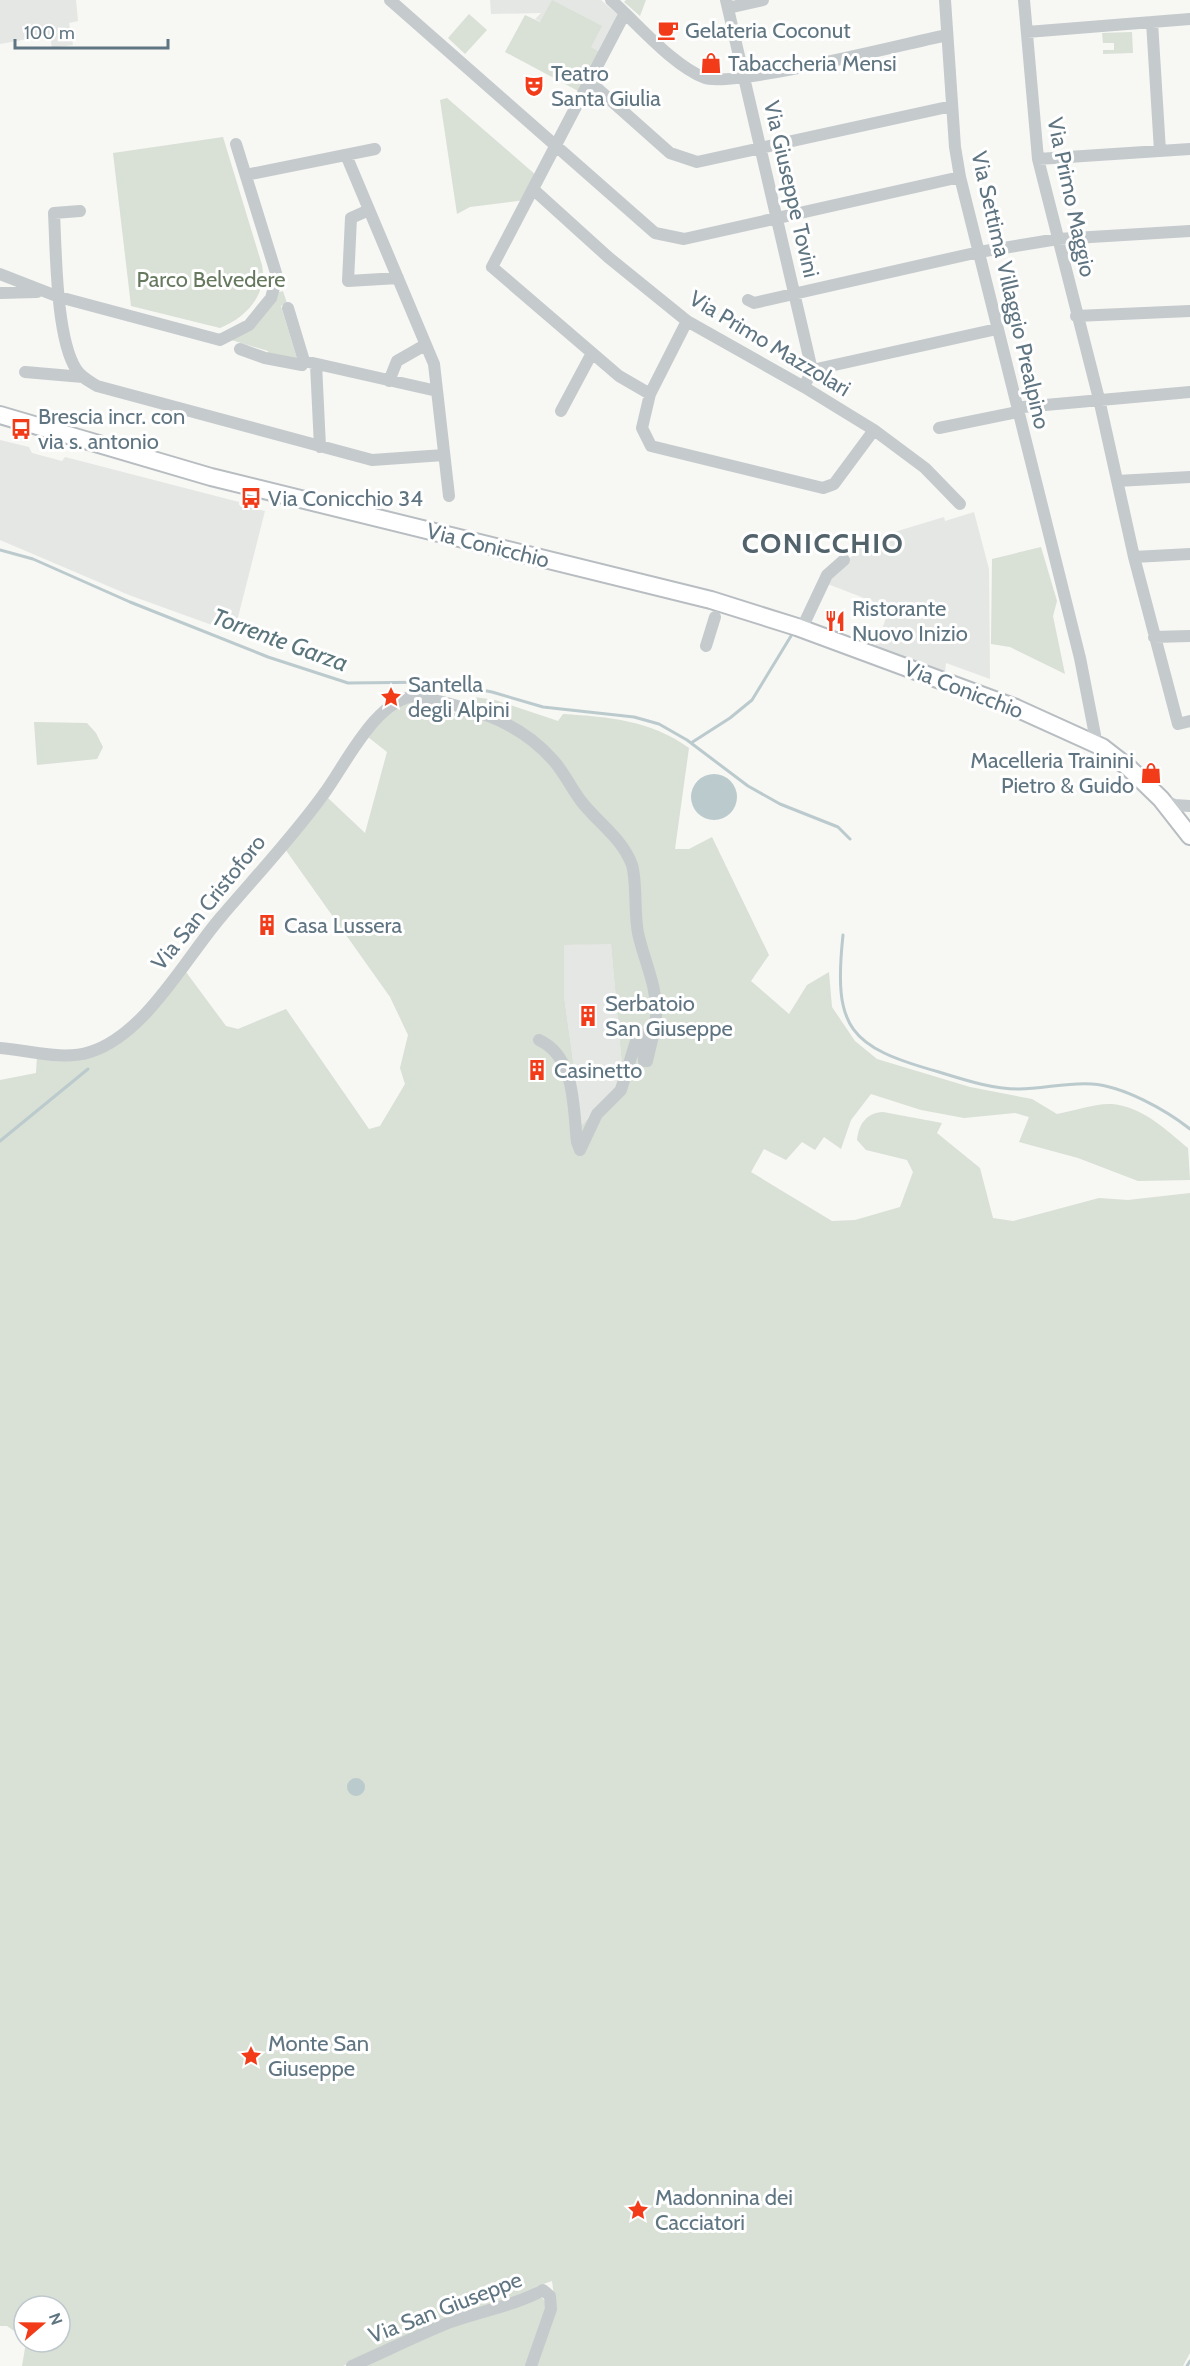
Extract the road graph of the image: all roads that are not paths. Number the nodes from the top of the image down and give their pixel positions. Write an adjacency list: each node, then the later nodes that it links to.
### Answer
1 (390, 0): 16 (street)
2 (611, 0): 7 (street)
3 (763, 0): 6 (street)
4 (945, 0): 11 (street, Via Settima Villaggio Prealpino)
5 (1024, 0): 10 (street, Via Primo Maggio)
6 (727, 4): 12 (street, Via Giuseppe Tovini)
7 (625, 13): 12 (street); 13 (street)
8 (1190, 19): 9 (street)
9 (1152, 22): 10 (street); 20 (street)
10 (1027, 32): 22 (street, Via Primo Maggio)
11 (947, 35): 12 (street); 14 (street, Via Settima Villaggio Prealpino)
12 (744, 78): 17 (street, Via Giuseppe Tovini)
13 (589, 81): 16 (street); 17 (street)
14 (952, 106): 17 (street); 24 (street, Via Settima Villaggio Prealpino)
15 (236, 144): 23 (street)
16 (556, 145): 25 (street); 28 (street)
17 (761, 148): 28 (street, Via Giuseppe Tovini)
18 (1190, 148): 20 (street)
19 (375, 149): 21 (street)
20 (1160, 150): 22 (street)
21 (346, 155): 23 (street); 26 (street)
22 (1038, 159): 30 (street, Via Primo Maggio)
23 (246, 175): 37 (street)
24 (960, 177): 28 (street); 31 (street, Via Settima Villaggio Prealpino)
25 (534, 190): 42 (street, Via Primo Mazzolari); 46 (street)
26 (369, 210): 33 (street); 33 (street)
27 (80, 211): 37 (street)
28 (777, 218): 36 (street, Via Giuseppe Tovini)
29 (1190, 231): 30 (street)
30 (1058, 239): 31 (street); 41 (street, Via Primo Maggio)
31 (979, 252): 36 (street); 43 (street, Via Settima Villaggio Prealpino)
32 (0, 273): 34 (street)
33 (398, 279): 44 (street)
34 (41, 292): 35 (street); 37 (street)
35 (0, 293)
36 (794, 293): 38 (street); 48 (street, Via Giuseppe Tovini)
37 (59, 297): 50 (street)
38 (748, 300)
39 (288, 308): 47 (street)
40 (1190, 311): 41 (street)
41 (1076, 316): 56 (street, Via Primo Maggio)
42 (687, 321): 52 (street, Via Primo Mazzolari); 55 (street)
43 (998, 329): 48 (street); 58 (street, Via Settima Villaggio Prealpino)
44 (426, 345): 51 (street); 53 (street)
45 (240, 349): 47 (street)
46 (592, 352): 55 (street); 57 (street)
47 (310, 362): 51 (street); 62 (street)
48 (812, 370): 52 (street)
49 (26, 372): 50 (street)
50 (83, 377): 62 (street)
51 (389, 381): 53 (street)
52 (804, 387): 61 (street, Via Primo Mazzolari)
53 (437, 391): 63 (street)
54 (1190, 392): 56 (street)
55 (650, 394): 61 (street)
56 (1099, 399): 58 (street); 65 (street, Via Primo Maggio)
57 (561, 411)
58 (1018, 412): 60 (street); 77 (street, Via Settima Villaggio Prealpino)
59 (3, 419): 71 (main road, Via Conicchio)
60 (939, 429)
61 (874, 430): 67 (street, Via Primo Mazzolari)
62 (320, 447): 63 (street)
63 (444, 455): 66 (street)
64 (1190, 477): 65 (street)
65 (1117, 481): 69 (street, Via Primo Maggio)
66 (449, 496)
67 (960, 504)
68 (1190, 554): 69 (street)
69 (1134, 557): 74 (street, Via Primo Maggio)
70 (844, 560): 72 (street)
71 (720, 613): 72 (main road, Via Conicchio); 75 (street)
72 (802, 628): 77 (main road, Via Conicchio)
73 (1190, 636): 74 (street)
74 (1154, 637): 76 (street, Via Primo Maggio)
75 (706, 646)
76 (1190, 721)
77 (1093, 738): 78 (main road, Via Conicchio)
78 (1161, 799): 79 (street); 80 (main road, Via Conicchio)
79 (1190, 806)
80 (1185, 816): 81 (main road, Via Conicchio)
81 (1190, 836)
82 (539, 1040): 83 (street, Via San Cristoforo)
83 (0, 1048)
84 (351, 2366): 85 (street, Via San Giuseppe)
85 (531, 2366)

